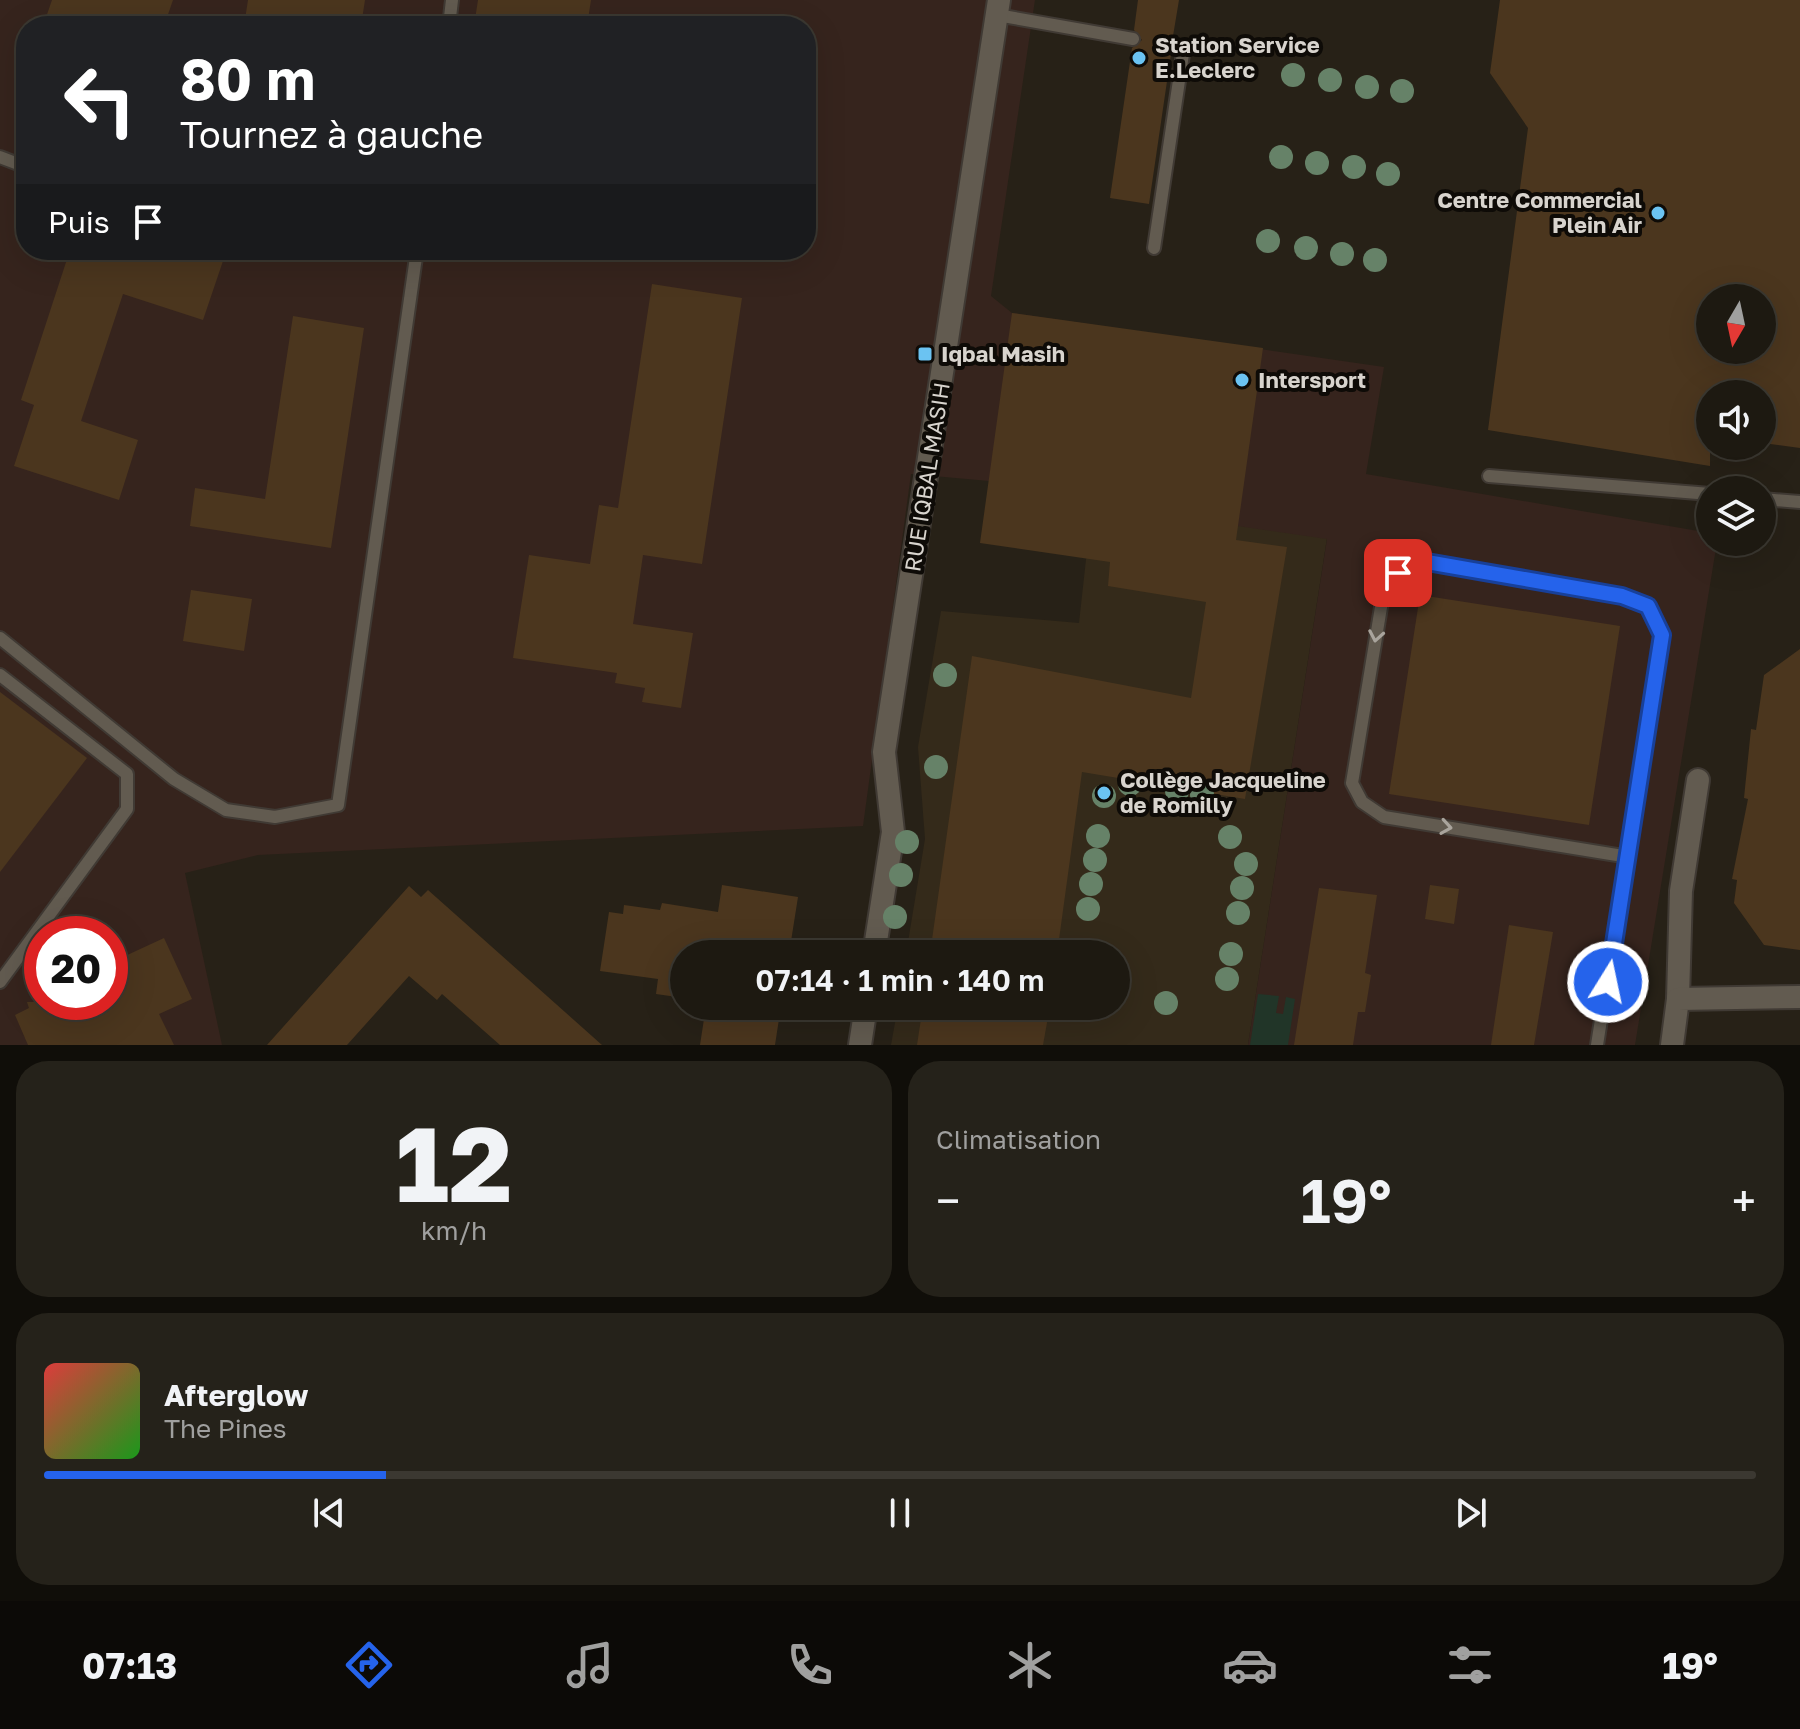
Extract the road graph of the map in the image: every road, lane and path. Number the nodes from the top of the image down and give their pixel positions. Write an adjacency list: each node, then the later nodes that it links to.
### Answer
1 (998, 8): 2 (lane); 14 (street, RUE IQBAL MASIH)
2 (1133, 39)
3 (1172, 45): 4 (lane)
4 (1154, 248)
5 (416, 260): 10 (lane)
6 (1489, 476): 7 (lane)
7 (1696, 493)
8 (1776, 500): 9 (lane)
9 (1800, 502)
10 (0, 638)
11 (0, 675): 15 (lane)
12 (1698, 780): 17 (street)
13 (1629, 857): 13 (lane, one-way to 13); 20 (lane)
14 (876, 940)
15 (0, 982)
16 (1800, 997): 17 (street)
17 (1678, 999): 21 (street)
18 (864, 1020): 19 (street)
19 (860, 1045)
20 (1597, 1045)
21 (1672, 1045)

